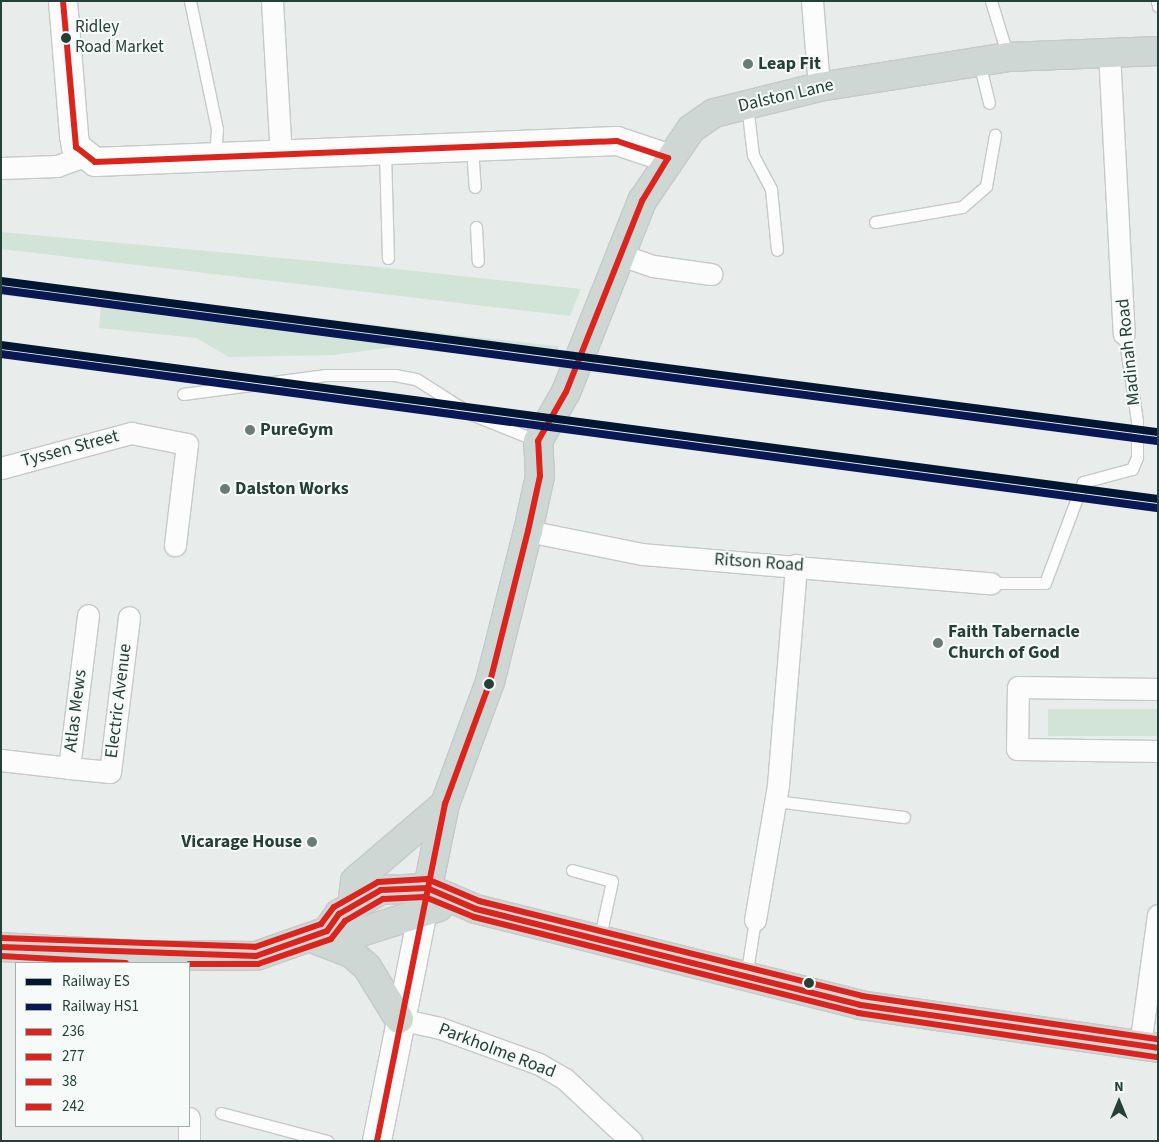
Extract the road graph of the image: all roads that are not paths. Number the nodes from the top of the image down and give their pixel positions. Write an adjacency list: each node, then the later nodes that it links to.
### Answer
1 (63, 1): 18 (street)
2 (190, 1): 21 (lane)
3 (272, 1): 19 (street)
4 (812, 1): 12 (street)
5 (991, 1): 10 (lane)
6 (1157, 1): 7 (lane)
7 (1158, 6)
8 (1158, 51): 9 (main road, Dalston Lane)
9 (1109, 52): 10 (main road, Dalston Lane); 31 (street, Madinah Road)
10 (1008, 57): 11 (main road, Dalston Lane)
11 (979, 62): 12 (main road, Dalston Lane); 13 (lane)
12 (819, 87): 14 (main road, Dalston Lane)
13 (988, 103)
14 (747, 104): 20 (main road, Dalston Lane); 26 (lane)
15 (995, 135): 24 (lane)
16 (472, 148): 17 (street); 20 (street); 23 (lane)
17 (385, 152): 19 (street); 28 (lane)
18 (84, 156): 21 (street); 22 (street)
19 (281, 157): 21 (street)
20 (668, 158): 27 (main road, Dalston Lane)
21 (215, 160)
22 (1, 168)
23 (475, 188)
24 (875, 222)
25 (476, 227): 29 (lane)
26 (776, 250)
27 (621, 254): 30 (street); 33 (main road, Dalston Lane)
28 (388, 258)
29 (478, 261)
30 (711, 274)
31 (1124, 334): 38 (lane, Madinah Road)
32 (182, 394): 33 (lane)
33 (538, 440): 35 (main road, Dalston Lane)
34 (1, 468): 36 (street, Tyssen Street)
35 (528, 531): 37 (street, Ritson Road); 46 (main road, Dalston Lane)
36 (175, 545)
37 (796, 565): 38 (street, Ritson Road); 45 (street)
38 (991, 583)
39 (88, 615): 44 (street, Atlas Mews)
40 (129, 617): 44 (street, Electric Avenue)
41 (1158, 689): 42 (street)
42 (1158, 751)
43 (1, 760): 44 (street, Atlas Mews)
44 (69, 768)
45 (775, 801): 47 (lane); 52 (street)
46 (445, 804): 49 (main road, Dalston Lane); 50 (main road)
47 (904, 817)
48 (572, 870): 54 (lane)
49 (425, 900): 50 (main road); 53 (main road); 54 (main road); 57 (street)
50 (352, 906): 53 (main road)
51 (1158, 915): 58 (street)
52 (755, 920): 56 (lane)
53 (319, 935): 55 (main road); 57 (main road)
54 (599, 942): 56 (main road)
55 (1, 947)
56 (746, 978): 58 (main road)
57 (399, 1019): 63 (street); 64 (street, Parkholme Road)
58 (1149, 1047)
59 (221, 1113): 62 (lane)
60 (189, 1127): 61 (street)
61 (189, 1141)
62 (327, 1141)
63 (378, 1141)
64 (631, 1141)

